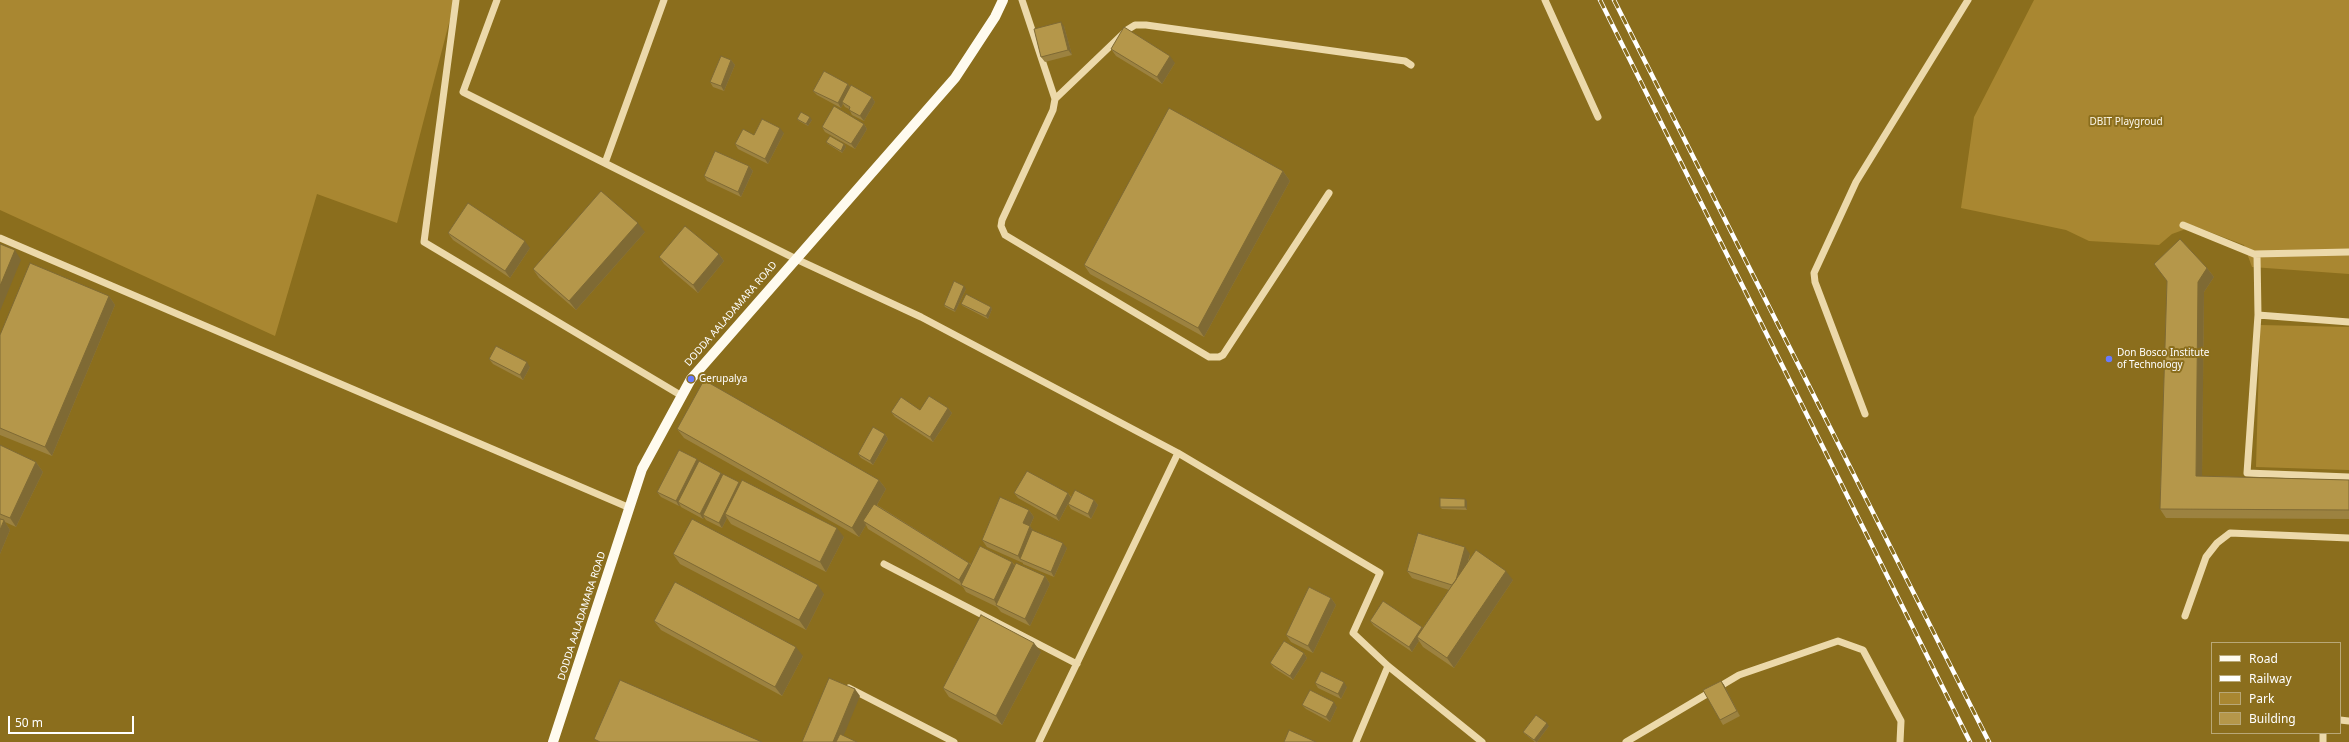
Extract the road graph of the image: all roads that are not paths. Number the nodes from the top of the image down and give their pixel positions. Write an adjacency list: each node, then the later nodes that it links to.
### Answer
1 (456, 0): 20 (street)
2 (497, 0): 11 (street)
3 (664, 0): 11 (street)
4 (1003, 0): 17 (main road, DODDA AALADAMARA ROAD)
5 (1022, 0): 9 (street)
6 (1545, 0): 10 (street)
7 (1968, 0): 21 (street)
8 (1411, 65): 9 (street)
9 (1055, 99): 12 (street)
10 (1598, 117)
11 (605, 163): 17 (street)
12 (1329, 193)
13 (2183, 225): 16 (street)
14 (0, 238): 24 (street)
15 (2349, 252): 16 (street)
16 (2257, 254): 18 (street)
17 (796, 259): 20 (main road, DODDA AALADAMARA ROAD); 22 (street)
18 (2258, 315): 19 (street); 23 (street)
19 (2349, 322)
20 (682, 396): 24 (main road, DODDA AALADAMARA ROAD)
21 (1865, 414)
22 (1178, 453): 28 (street); 29 (street)
23 (2349, 477)
24 (630, 508): 31 (main road, DODDA AALADAMARA ROAD)
25 (2349, 538): 27 (street)
26 (884, 564): 28 (street)
27 (2185, 616)
28 (1077, 664): 33 (street)
29 (1388, 666): 34 (street); 35 (street)
30 (844, 685): 32 (street)
31 (553, 742)
32 (954, 742)
33 (1039, 742)
34 (1356, 742)
35 (1482, 742)
36 (1626, 742): 37 (street)
37 (1900, 742)

